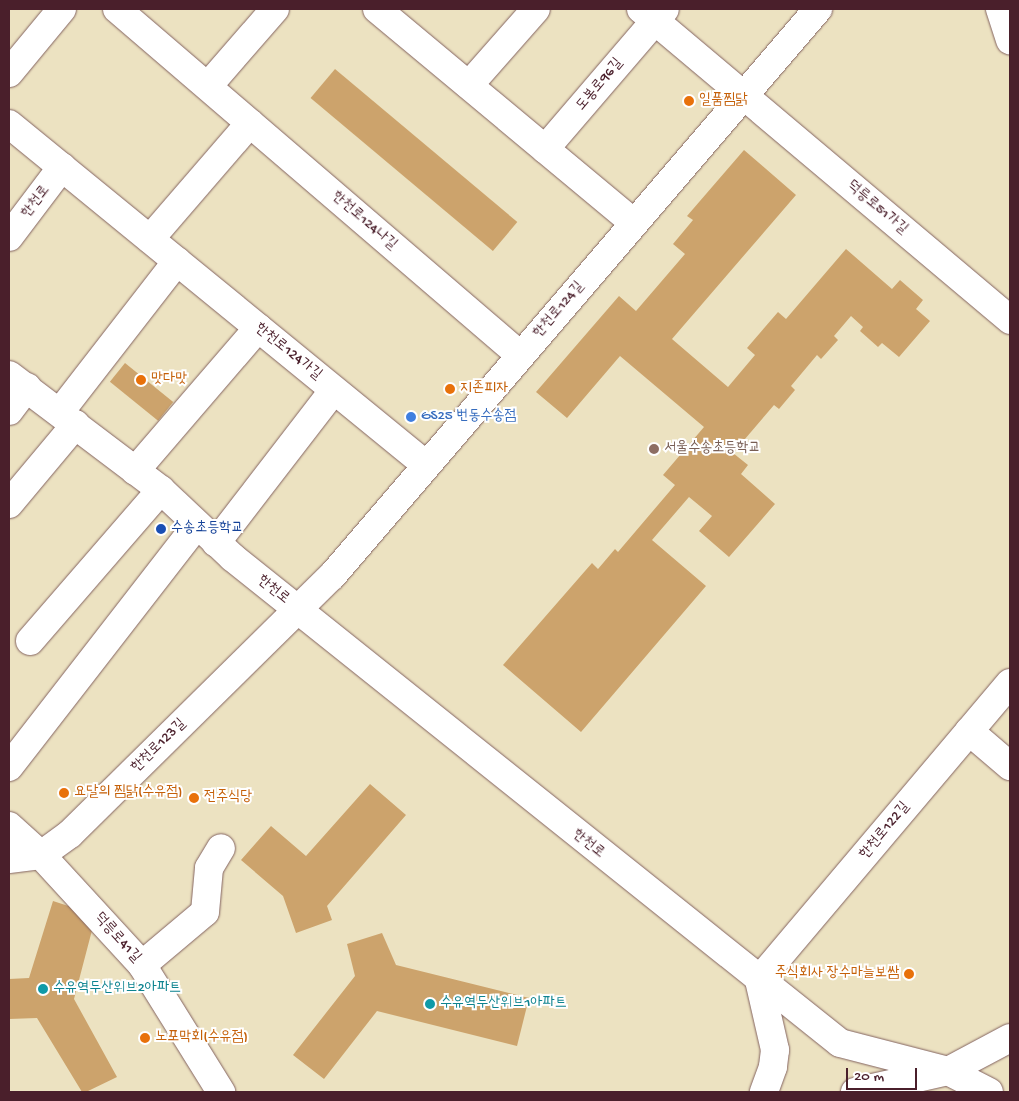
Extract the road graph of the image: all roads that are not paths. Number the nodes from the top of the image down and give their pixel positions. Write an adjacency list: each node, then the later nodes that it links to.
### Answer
1 (62, 9): 10 (street)
2 (275, 9): 11 (street)
3 (536, 9): 12 (street)
4 (818, 9): 13 (street, 한천로124길)
5 (1000, 9): 9 (street)
6 (127, 12): 11 (street, 한천로124나길)
7 (389, 12): 12 (street)
8 (654, 13): 13 (street, 도봉로96길); 16 (street, 도봉로96길)
9 (1010, 40)
10 (9, 73)
11 (208, 86): 14 (street, 한천로124나길)
12 (469, 86): 16 (street)
13 (744, 95): 18 (street, 한천로124길); 22 (street, 덕릉로51가길)
14 (250, 123): 20 (street); 24 (street, 한천로124나길)
15 (9, 124): 17 (street, 한천로124가길)
16 (545, 149): 18 (street)
17 (62, 168): 19 (street, 한천로); 20 (street, 한천로124가길)
18 (634, 223): 24 (street, 한천로124길)
19 (9, 237)
20 (150, 239): 21 (street, 한천로124가길)
21 (177, 262): 23 (street, 한천로124가길); 28 (street)
22 (1010, 320)
23 (258, 328): 26 (street, 한천로124가길); 30 (street)
24 (520, 355): 29 (street, 한천로124길)
25 (18, 381): 27 (street, 한천로); 28 (street, 한천로)
26 (334, 390): 29 (street, 한천로124가길); 33 (street)
27 (9, 412)
28 (68, 418): 30 (street, 한천로); 32 (street)
29 (426, 465): 34 (street, 한천로124길)
30 (136, 470): 31 (street, 한천로)
31 (160, 490): 33 (street, 한천로); 35 (street)
32 (9, 504)
33 (206, 534): 34 (street, 한천로); 39 (street)
34 (298, 610): 42 (street, 한천로123길); 45 (street, 한천로)
35 (30, 641)
36 (1010, 682): 37 (street, 한천로122길)
37 (969, 731): 38 (street); 45 (street, 한천로122길)
38 (1010, 766)
39 (9, 767)
40 (9, 826): 42 (street, 덕릉로41길)
41 (221, 848): 44 (street)
42 (41, 855): 43 (street); 44 (street, 덕릉로41길)
43 (9, 858)
44 (142, 965): 48 (street, 덕릉로41길)
45 (759, 980): 47 (street, 한천로); 49 (street)
46 (1010, 1038): 47 (street)
47 (953, 1082): 50 (street); 51 (street, 한천로)
48 (221, 1092)
49 (764, 1092)
50 (855, 1092)
51 (989, 1092)

